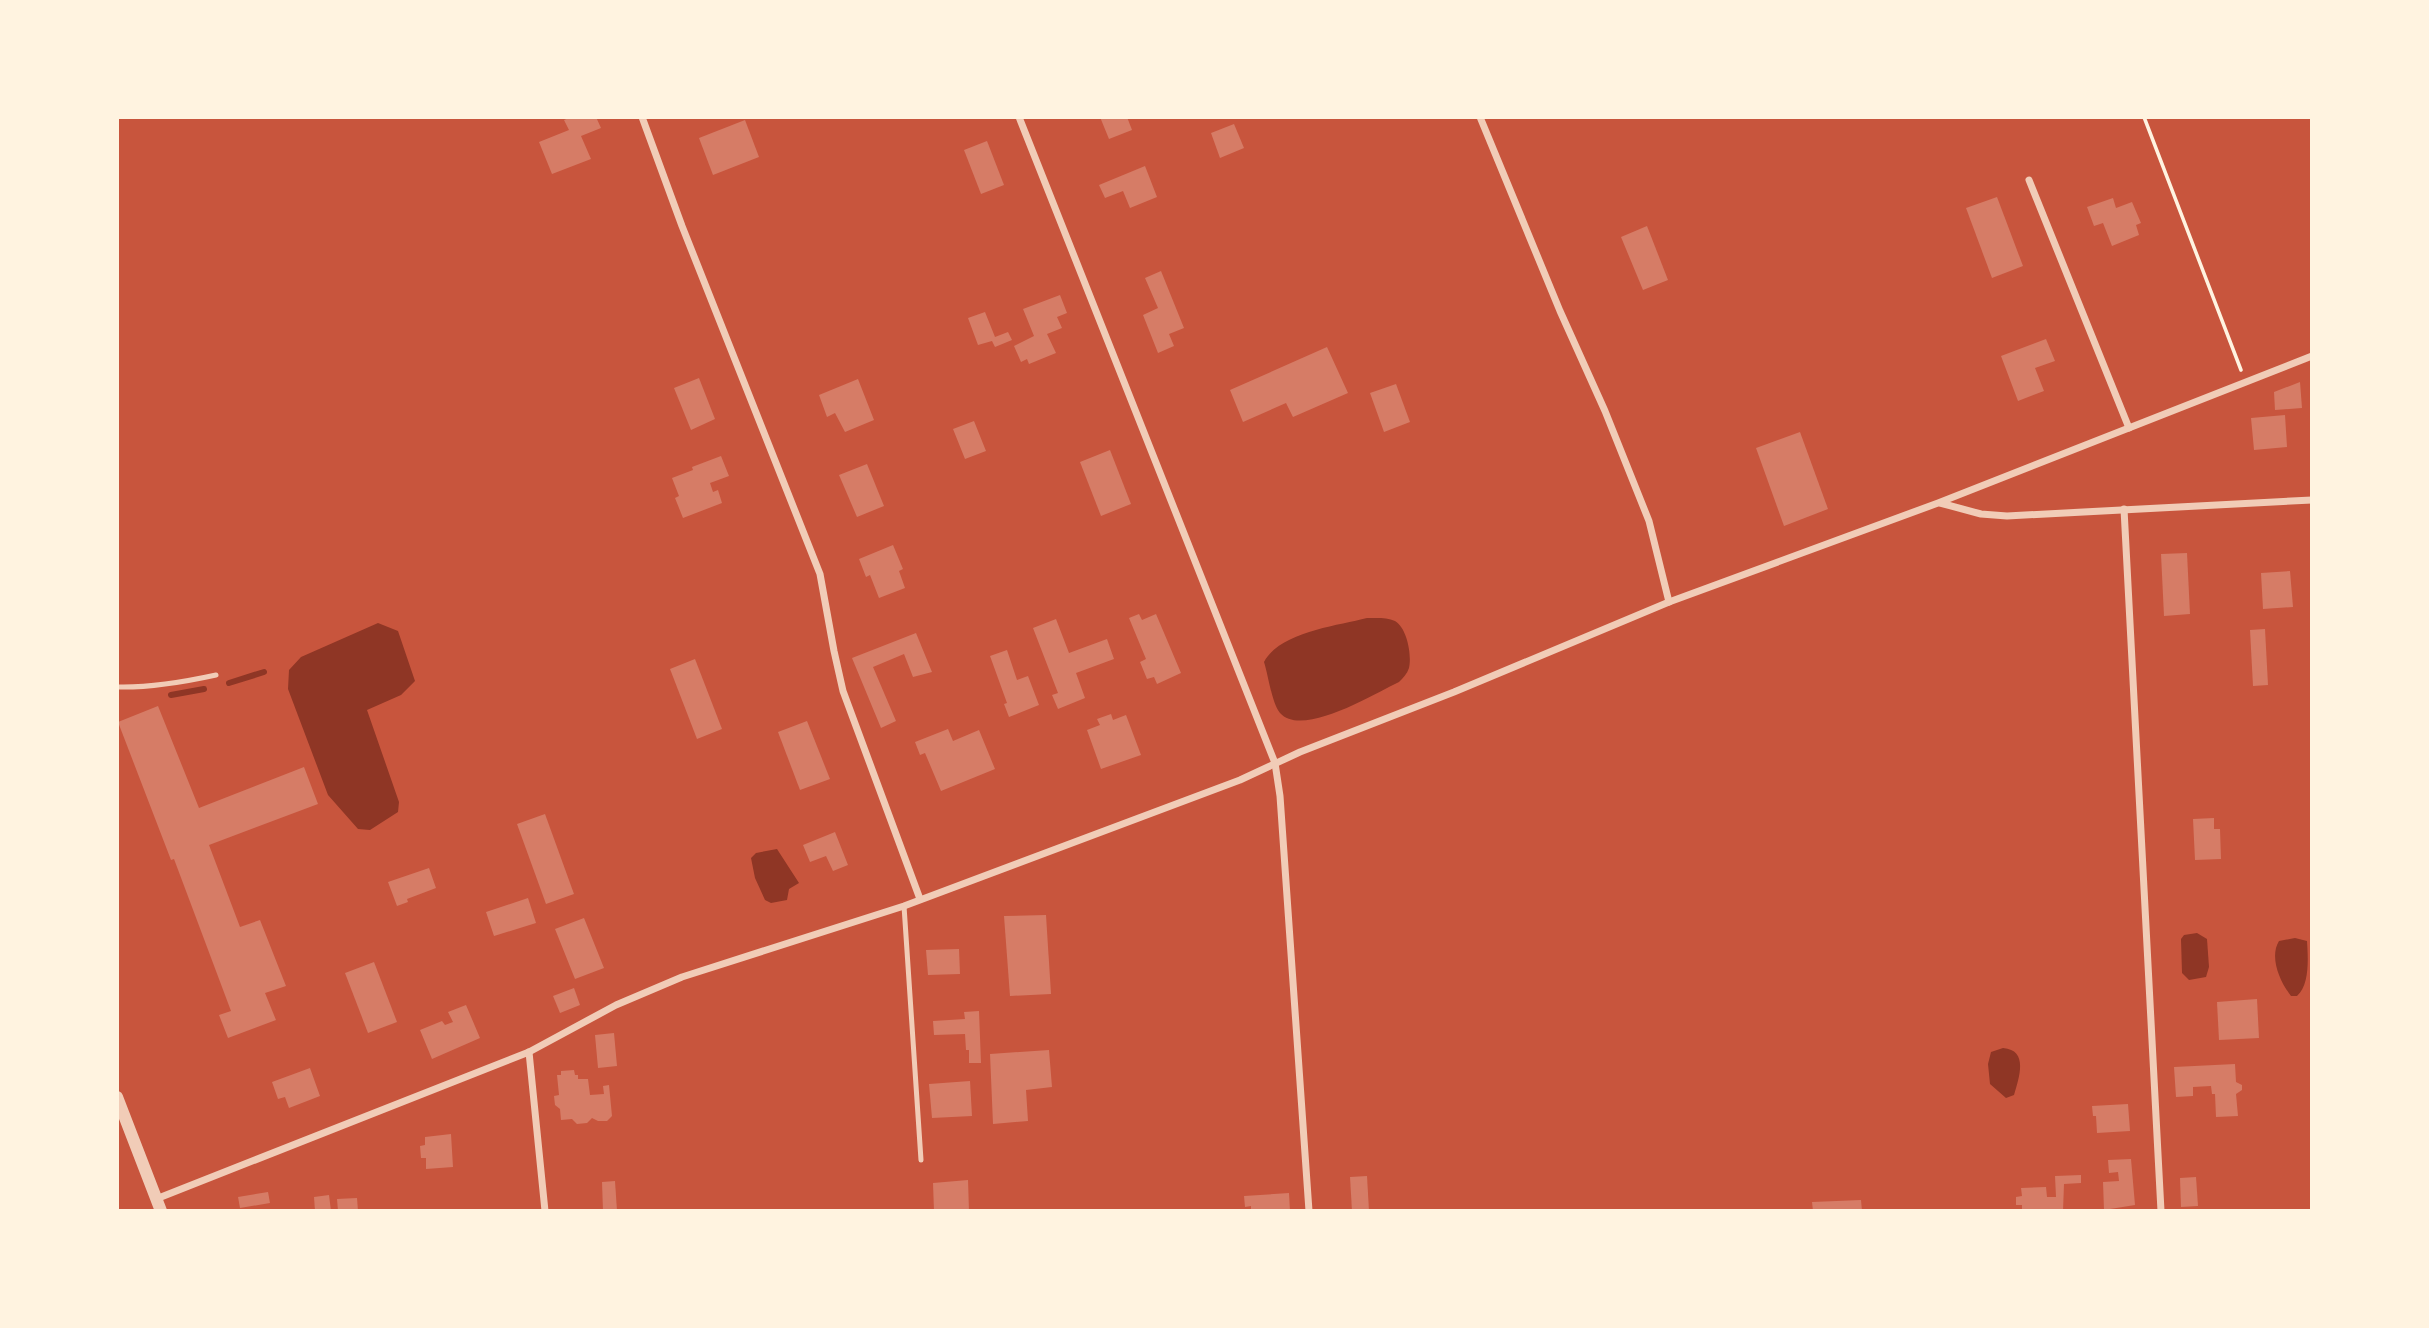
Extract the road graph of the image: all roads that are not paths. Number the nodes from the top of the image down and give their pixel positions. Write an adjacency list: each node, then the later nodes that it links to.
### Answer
1 (642, 117): 14 (street)
2 (1019, 117): 13 (street)
3 (1480, 117): 10 (street)
4 (2029, 180): 6 (street)
5 (2312, 356): 6 (street)
6 (2129, 428): 8 (street)
7 (2312, 500): 9 (street)
8 (1938, 503): 9 (street); 10 (street)
9 (2124, 509): 22 (street)
10 (1669, 602): 13 (street)
11 (216, 675): 12 (lane)
12 (117, 687)
13 (1275, 763): 14 (street); 21 (street)
14 (920, 899): 15 (street)
15 (904, 906): 16 (street); 18 (lane)
16 (529, 1052): 19 (street); 20 (street)
17 (117, 1097): 19 (street)
18 (920, 1160)
19 (159, 1205)
20 (545, 1211)
21 (1309, 1211)
22 (2161, 1211)

